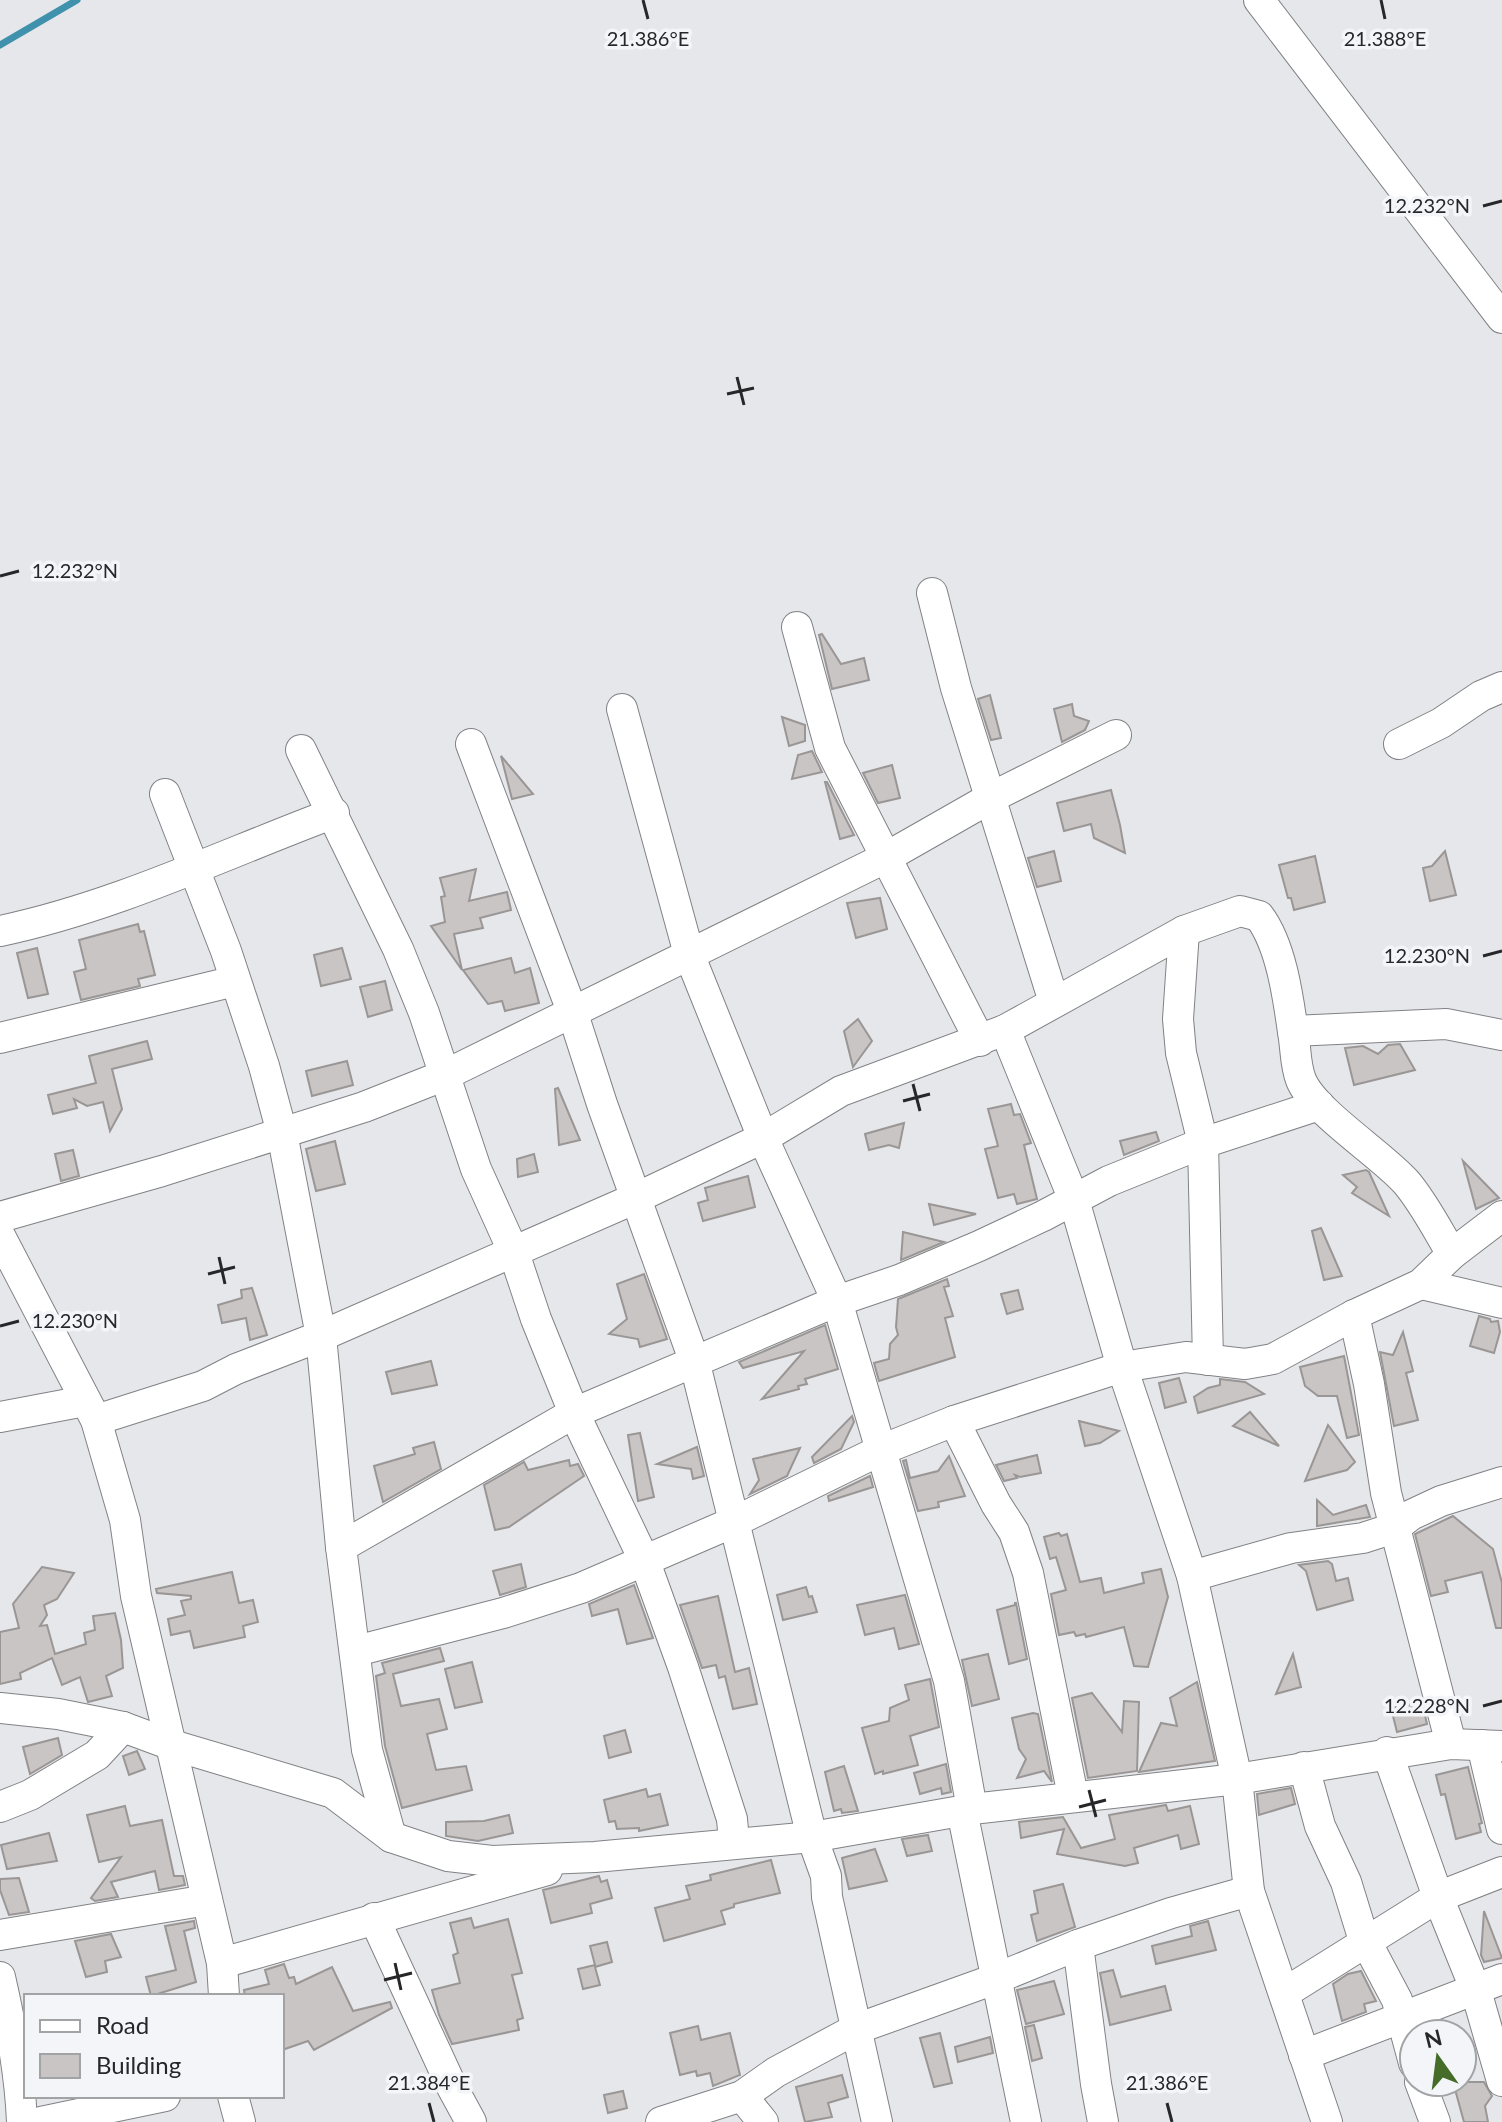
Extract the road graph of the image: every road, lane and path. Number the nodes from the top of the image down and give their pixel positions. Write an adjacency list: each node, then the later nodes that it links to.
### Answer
1 (1259, 0): 2 (street)
2 (1502, 318)
3 (932, 593): 12 (street)
4 (797, 627): 14 (street)
5 (1502, 687): 9 (street)
6 (622, 709): 18 (street)
7 (1116, 735): 12 (street)
8 (471, 744): 21 (street)
9 (1399, 744)
10 (301, 750): 13 (street)
11 (165, 794): 15 (street)
12 (992, 797): 14 (street); 20 (street)
13 (334, 813): 15 (street); 26 (street)
14 (885, 858): 18 (street); 23 (street)
15 (193, 868): 16 (street); 19 (street)
16 (0, 931)
17 (1184, 931): 20 (street); 22 (street); 30 (street)
18 (689, 954): 21 (street); 29 (street)
19 (235, 981): 25 (street); 28 (street)
20 (1054, 1002): 23 (street)
21 (572, 1011): 26 (street); 31 (street)
22 (1293, 1031): 24 (street); 27 (street)
23 (992, 1035): 29 (street); 32 (street)
24 (1502, 1035)
25 (0, 1038)
26 (445, 1075): 28 (street); 36 (street)
27 (1319, 1105): 30 (street); 37 (street)
28 (282, 1133): 34 (street); 42 (street)
29 (763, 1138): 31 (street); 39 (street)
30 (1203, 1143): 32 (street); 44 (street)
31 (636, 1198): 36 (street); 43 (street)
32 (1074, 1200): 39 (street); 45 (street)
33 (1502, 1216): 37 (street)
34 (0, 1217)
35 (0, 1236): 46 (street)
36 (514, 1253): 42 (street); 47 (street)
37 (1452, 1254): 38 (street)
38 (1421, 1284): 40 (street); 41 (street)
39 (837, 1301): 43 (street); 50 (street)
40 (1502, 1303)
41 (1354, 1315): 44 (street); 53 (street)
42 (321, 1336): 46 (street); 54 (street)
43 (694, 1360): 47 (street); 52 (street)
44 (1208, 1360): 45 (street)
45 (1122, 1367): 49 (street); 56 (street)
46 (91, 1410): 48 (street); 61 (street)
47 (574, 1413): 54 (street); 55 (street)
48 (0, 1417)
49 (954, 1421): 50 (street); 66 (street)
50 (881, 1450): 52 (street); 68 (street)
51 (1502, 1482): 53 (street)
52 (736, 1521): 55 (street); 71 (street)
53 (1394, 1528): 56 (street); 62 (street)
54 (341, 1547): 57 (street)
55 (645, 1562): 57 (street); 72 (street)
56 (1192, 1576): 65 (street)
57 (356, 1651): 70 (street)
58 (0, 1708): 59 (street)
59 (123, 1727): 61 (street); 67 (street)
60 (1497, 1743): 62 (street); 69 (street)
61 (169, 1744): 70 (street); 77 (street)
62 (1451, 1744): 63 (street)
63 (1387, 1752): 64 (street); 76 (street)
64 (1304, 1767): 65 (street); 80 (street)
65 (1237, 1779): 66 (street); 75 (street)
66 (1073, 1796): 68 (street)
67 (0, 1807)
68 (967, 1810): 71 (street); 84 (street)
69 (1502, 1829)
70 (391, 1837): 73 (street)
71 (812, 1837): 72 (street); 90 (street)
72 (734, 1842): 73 (street)
73 (595, 1857): 78 (street)
74 (1502, 1872): 76 (street)
75 (1249, 1891): 81 (street); 86 (street)
76 (1438, 1897): 80 (street); 85 (street)
77 (207, 1900): 79 (street); 82 (street)
78 (374, 1918): 82 (street); 100 (street)
79 (0, 1935)
80 (1368, 1942): 86 (street); 88 (street)
81 (1078, 1945): 84 (street); 105 (street)
82 (222, 1963): 87 (street)
83 (0, 1977): 97 (street)
84 (995, 1979): 90 (street); 104 (street)
85 (1489, 1985): 88 (street); 92 (street)
86 (1286, 1992): 91 (street)
87 (224, 1994)
88 (1403, 2018)
89 (1398, 2020): 91 (street)
90 (856, 2029): 93 (street); 103 (street)
91 (1304, 2055): 106 (street)
92 (1502, 2081)
93 (742, 2096): 101 (street); 102 (street)
94 (155, 2098): 98 (street)
95 (234, 2098): 99 (street)
96 (1426, 2098): 107 (street)
97 (22, 2122)
98 (41, 2122)
99 (240, 2122)
100 (471, 2122)
101 (661, 2122)
102 (763, 2122)
103 (877, 2122)
104 (1026, 2122)
105 (1103, 2122)
106 (1327, 2122)
107 (1435, 2122)

